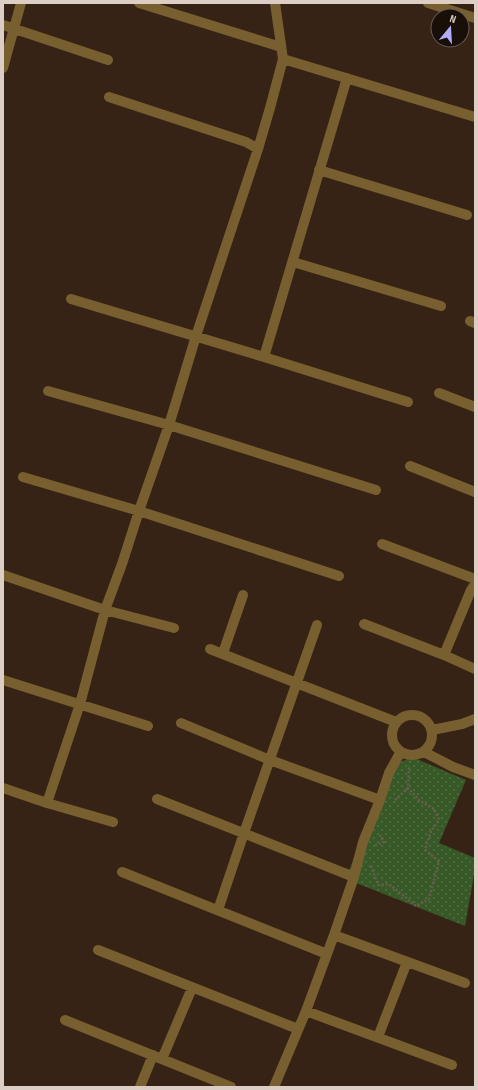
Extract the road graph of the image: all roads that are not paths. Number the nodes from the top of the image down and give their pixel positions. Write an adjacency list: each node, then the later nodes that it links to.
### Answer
1 (21, 3): 6 (street)
2 (139, 3): 7 (street)
3 (275, 3): 7 (street)
4 (428, 3): 5 (street)
5 (475, 18)
6 (8, 27): 9 (street); 10 (street)
7 (282, 47): 8 (street)
8 (283, 59): 11 (street); 14 (street)
9 (108, 60)
10 (3, 68)
11 (347, 78): 13 (street); 15 (street)
12 (109, 97): 14 (street)
13 (475, 118)
14 (258, 149): 20 (street)
15 (319, 170): 16 (street); 17 (street)
16 (467, 215)
17 (293, 262): 19 (street); 21 (street)
18 (71, 299): 20 (street)
19 (441, 306)
20 (196, 336): 21 (street); 26 (street)
21 (264, 357): 24 (street)
22 (48, 392): 26 (street)
23 (439, 393): 25 (street)
24 (408, 402)
25 (475, 407)
26 (169, 425): 29 (street); 31 (street)
27 (410, 466): 30 (street)
28 (23, 477): 31 (street)
29 (376, 490)
30 (475, 492)
31 (139, 511): 34 (street); 38 (street)
32 (382, 544): 35 (street)
33 (3, 575): 38 (street)
34 (339, 576)
35 (475, 579)
36 (475, 584): 44 (street)
37 (243, 595): 43 (street)
38 (105, 610): 41 (street); 48 (street)
39 (364, 624): 44 (street)
40 (317, 625): 47 (street)
41 (174, 628)
42 (210, 649): 43 (street)
43 (223, 653): 47 (street)
44 (444, 655): 45 (street)
45 (475, 669)
46 (3, 680): 48 (street)
47 (297, 682): 50 (street); 56 (street)
48 (80, 704): 52 (street); 61 (street)
49 (475, 719): 53 (street)
50 (396, 722): 53 (street); 55 (street)
51 (181, 723): 56 (street)
52 (148, 726)
53 (432, 730): 54 (street)
54 (424, 752): 55 (street); 57 (street)
55 (405, 754): 60 (street)
56 (270, 760): 60 (street); 63 (street)
57 (475, 775)
58 (3, 788): 61 (street)
59 (157, 799): 63 (street)
60 (380, 800): 65 (street)
61 (47, 803): 62 (street)
62 (113, 822)
63 (244, 833): 65 (street); 66 (street)
64 (122, 872): 66 (street)
65 (354, 877): 67 (street)
66 (218, 910): 69 (street)
67 (334, 935): 69 (street); 70 (street)
68 (98, 950): 72 (street)
69 (327, 954): 73 (street)
70 (407, 962): 71 (street); 76 (street)
71 (465, 983)
72 (192, 988): 75 (street); 77 (street)
73 (306, 1011): 75 (street); 76 (street)
74 (65, 1020): 77 (street)
75 (298, 1029): 81 (street)
76 (378, 1037): 78 (street)
77 (157, 1057): 79 (street); 80 (street)
78 (452, 1065)
79 (140, 1087)
80 (231, 1087)
81 (274, 1087)

